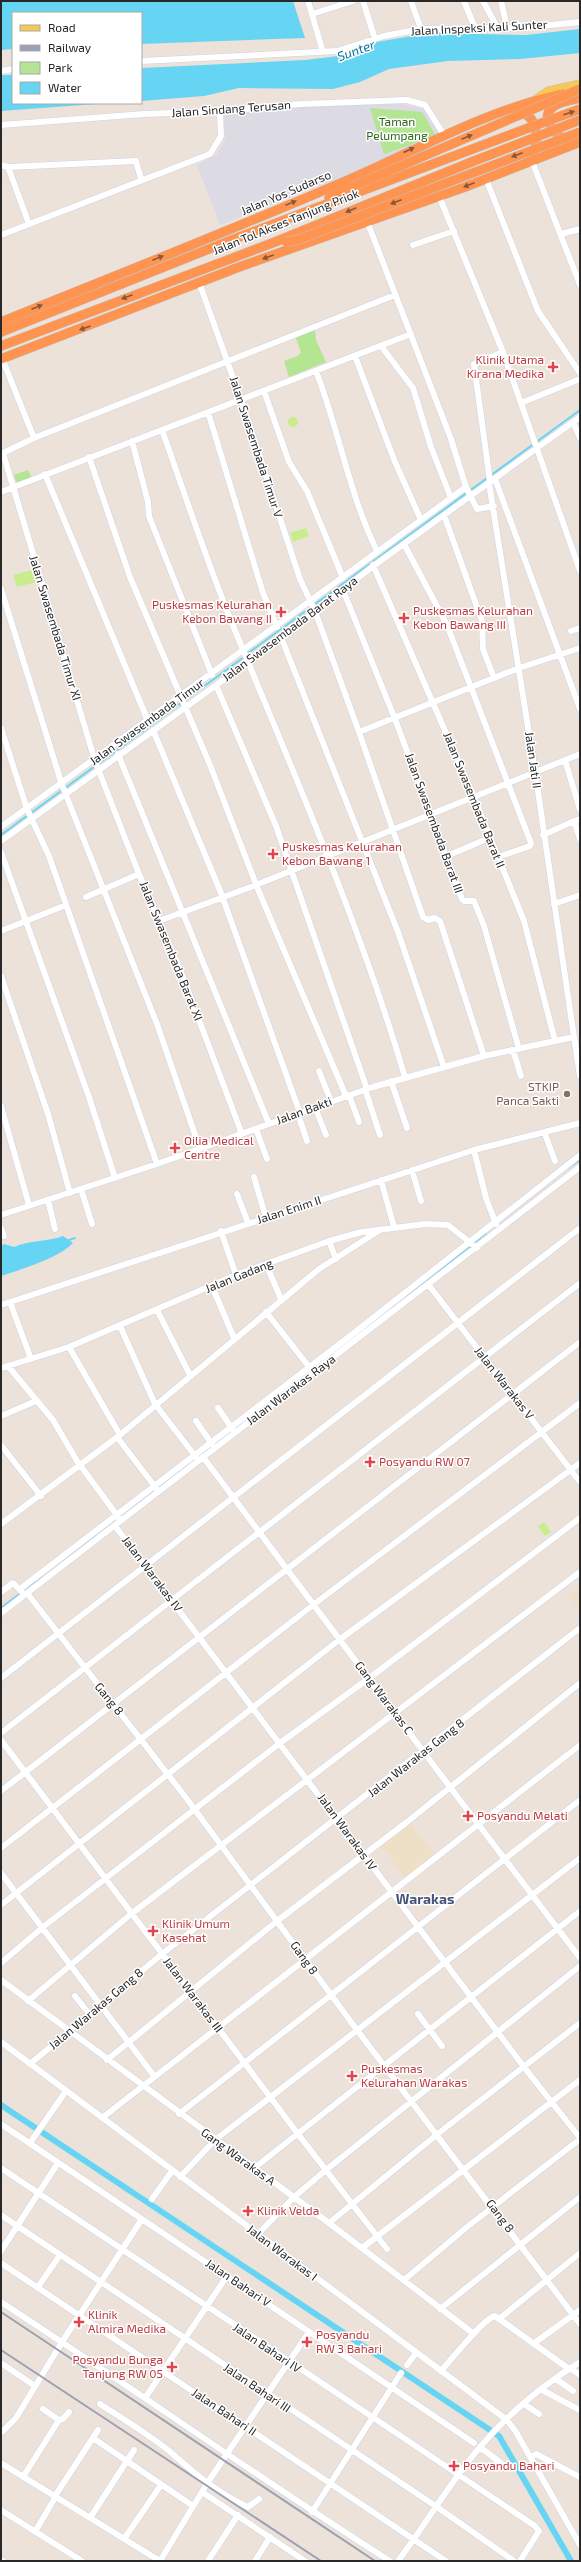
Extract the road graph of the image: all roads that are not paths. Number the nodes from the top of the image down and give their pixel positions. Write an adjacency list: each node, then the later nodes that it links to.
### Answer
1 (308, 1): 8 (street)
2 (354, 1): 8 (street)
3 (363, 1): 14 (street)
4 (411, 1): 13 (street)
5 (464, 1): 12 (street)
6 (483, 1): 10 (street)
7 (501, 1): 11 (street)
8 (312, 14): 15 (street)
9 (580, 22): 11 (street, Jalan Inspeksi Kali Sunter)
10 (497, 27): 11 (street, Jalan Inspeksi Kali Sunter); 12 (street, Jalan Inspeksi Kali Sunter)
11 (507, 27)
12 (476, 28): 13 (street, Jalan Inspeksi Kali Sunter)
13 (421, 29): 14 (street, Jalan Inspeksi Kali Sunter)
14 (375, 39): 15 (street, Jalan Inspeksi Kali Sunter)
15 (323, 52): 16 (street, Jalan Inspeksi Kali Sunter)
16 (142, 62)
17 (12, 69): 18 (street)
18 (1, 70)
19 (580, 84): 22 (main road)
20 (580, 90): 22 (highway, Jalan Yos Sudarso); 37 (highway, one-way to 20, bridge)
21 (580, 98): 30 (highway)
22 (535, 100): 24 (highway, Jalan Yos Sudarso)
23 (580, 109): 37 (highway, Jalan Tol Akses Tanjung Priok, one-way to 23, bridge)
24 (510, 110): 29 (highway, Jalan Yos Sudarso); 31 (highway)
25 (220, 111): 27 (street, Jalan Sindang Terusan); 29 (street, Jalan Sindang Terusan); 34 (street)
26 (580, 120): 44 (highway, Jalan Tol Akses Tanjung Priok, one-way to 44, bridge)
27 (1, 125)
28 (580, 132): 44 (highway, one-way to 44, bridge)
29 (444, 135): 49 (highway, Jalan Yos Sudarso, one-way to 29)
30 (578, 144): 31 (highway)
31 (532, 161): 35 (highway); 42 (street)
32 (1, 165): 33 (street)
33 (8, 167): 34 (street); 39 (street)
34 (141, 179): 39 (street)
35 (486, 179): 36 (highway, one-way to 36); 60 (street)
36 (440, 196): 38 (highway); 41 (street)
37 (292, 217): 50 (highway, Jalan Tol Akses Tanjung Priok)
38 (367, 221): 46 (highway, one-way to 46); 48 (street)
39 (29, 224): 43 (street)
40 (580, 229): 42 (street)
41 (454, 231): 45 (street); 55 (street)
42 (561, 234): 47 (street)
43 (1, 235)
44 (275, 242): 52 (highway, Jalan Tol Akses Tanjung Priok, one-way to 52)
45 (413, 245)
46 (199, 282): 56 (highway, one-way to 56); 58 (street, Jalan Swasembada Timur V)
47 (580, 285)
48 (395, 295): 51 (street); 58 (street)
49 (1, 322)
50 (1, 332)
51 (411, 334): 54 (street); 78 (street)
52 (14, 341): 53 (highway, Jalan Tol Akses Tanjung Priok); 56 (highway)
53 (1, 346)
54 (381, 346): 57 (street); 79 (street)
55 (502, 352): 64 (street); 75 (street)
56 (1, 356): 69 (street)
57 (355, 356): 59 (street); 82 (street)
58 (228, 360): 63 (street, Jalan Swasembada Timur V); 69 (street)
59 (316, 371): 62 (street); 84 (street)
60 (580, 373)
61 (580, 378): 64 (street)
62 (264, 391): 63 (street); 87 (street)
63 (241, 400): 65 (street); 90 (street, Jalan Swasembada Timur V)
64 (521, 403): 72 (street)
65 (208, 412): 68 (street); 92 (street)
66 (580, 417): 67 (street, Jalan Swasembada Barat Raya)
67 (573, 422): 70 (street); 72 (street, Jalan Swasembada Barat Raya)
68 (162, 430): 71 (street); 97 (street)
69 (34, 438): 76 (street, Jalan Swasembada Timur XI)
70 (580, 438)
71 (132, 441): 73 (street); 101 (street)
72 (536, 448): 75 (street, Jalan Swasembada Barat Raya); 86 (street)
73 (89, 457): 74 (street); 105 (street)
74 (45, 474): 76 (street); 109 (street)
75 (491, 481): 78 (street, Jalan Swasembada Barat Raya); 80 (street, Jalan Jati II); 98 (street)
76 (13, 487): 77 (street); 116 (street, Jalan Swasembada Timur XI)
77 (1, 492)
78 (468, 492): 79 (street, Jalan Swasembada Timur); 80 (street); 81 (street, Jalan Swasembada Barat Raya)
79 (451, 498): 82 (street, Jalan Swasembada Timur)
80 (494, 506): 100 (street, Jalan Jati II)
81 (444, 515): 83 (street, Jalan Swasembada Barat Raya); 102 (street)
82 (421, 520): 84 (street, Jalan Swasembada Timur)
83 (404, 544): 85 (street, Jalan Swasembada Barat Raya); 104 (street)
84 (377, 551): 87 (street, Jalan Swasembada Timur)
85 (373, 565): 89 (street, Jalan Swasembada Barat Raya); 106 (street, Jalan Swasembada Barat II)
86 (580, 571)
87 (343, 578): 90 (street, Jalan Swasembada Timur)
88 (1, 589): 119 (street)
89 (344, 590): 91 (street, Jalan Swasembada Barat Raya); 108 (street, Jalan Swasembada Barat III)
90 (310, 602): 91 (street, Jalan Swasembada Timur V); 92 (street, Jalan Swasembada Timur)
91 (314, 611): 95 (street, Jalan Swasembada Barat Raya); 112 (street, Jalan Swasembada Timur V)
92 (277, 627): 97 (street, Jalan Swasembada Timur)
93 (580, 628): 94 (street)
94 (571, 631)
95 (281, 637): 99 (street, Jalan Swasembada Barat Raya); 131 (street)
96 (580, 648): 98 (street)
97 (244, 651): 99 (street); 101 (street, Jalan Swasembada Timur)
98 (559, 656): 100 (street); 107 (street)
99 (248, 661): 103 (street, Jalan Swasembada Barat Raya); 134 (street)
100 (519, 668): 102 (street); 117 (street, Jalan Jati II)
101 (212, 675): 105 (street, Jalan Swasembada Timur)
102 (494, 678): 104 (street)
103 (216, 685): 105 (street, Jalan Swasembada Barat Raya); 136 (street)
104 (473, 686): 106 (street); 118 (street)
105 (182, 702): 109 (street, Jalan Swasembada Timur); 111 (street, Jalan Swasembada Barat Raya); 138 (street)
106 (434, 703): 108 (street); 120 (street, Jalan Swasembada Barat II)
107 (580, 709)
108 (395, 719): 112 (street); 122 (street, Jalan Swasembada Barat III)
109 (148, 721): 116 (street, Jalan Swasembada Timur)
110 (1, 728): 123 (street)
111 (152, 730): 113 (street, Jalan Swasembada Barat Raya); 142 (street)
112 (359, 732): 126 (street, Jalan Swasembada Timur V)
113 (118, 754): 116 (street, Jalan Swasembada Barat Raya); 145 (street)
114 (580, 754): 115 (street)
115 (565, 760): 117 (street); 121 (street)
116 (97, 764): 119 (street, Jalan Swasembada Barat Raya); 119 (street, Jalan Swasembada Timur); 137 (street, Jalan Swasembada Barat XI)
117 (535, 771): 118 (street); 127 (street, Jalan Jati II)
118 (508, 781): 120 (street); 135 (street)
119 (63, 789): 123 (street, Jalan Swasembada Timur); 123 (street, Jalan Swasembada Barat Raya); 139 (street)
120 (473, 795): 122 (street); 128 (street, Jalan Swasembada Barat II)
121 (580, 810)
122 (431, 813): 126 (street); 133 (street, Jalan Swasembada Barat III)
123 (29, 814): 125 (street, Jalan Swasembada Timur); 130 (street, Jalan Swasembada Barat Raya); 144 (street)
124 (577, 820): 127 (street); 129 (street)
125 (1, 827)
126 (394, 829): 131 (street); 153 (street, Jalan Swasembada Timur V)
127 (543, 835): 143 (street, Jalan Jati II)
128 (489, 838): 133 (street); 135 (street, Jalan Swasembada Barat II)
129 (580, 839)
130 (1, 841)
131 (363, 842): 134 (street); 154 (street)
132 (1, 852): 146 (street)
133 (447, 856): 152 (street, Jalan Swasembada Barat III)
134 (327, 857): 136 (street); 158 (street)
135 (498, 858): 151 (street, Jalan Swasembada Barat II)
136 (291, 871): 138 (street); 160 (street)
137 (139, 874): 139 (street); 147 (street, Jalan Swasembada Barat XI)
138 (256, 885): 142 (street); 161 (street)
139 (104, 888): 141 (street); 176 (street)
140 (580, 895): 143 (street)
141 (86, 897)
142 (222, 897): 145 (street); 165 (street)
143 (554, 904): 150 (street, Jalan Jati II)
144 (66, 905): 146 (street); 181 (street)
145 (183, 912): 147 (street); 168 (street)
146 (26, 919): 148 (street); 185 (street)
147 (159, 921): 171 (street, Jalan Swasembada Barat XI)
148 (1, 931)
149 (1, 976): 189 (street)
150 (574, 1037): 151 (street, Jalan Bakti); 157 (street)
151 (555, 1041): 152 (street, Jalan Bakti)
152 (516, 1050): 153 (street, Jalan Bakti); 156 (street)
153 (484, 1056): 154 (street, Jalan Bakti)
154 (444, 1067): 158 (street, Jalan Bakti)
155 (319, 1071): 162 (street)
156 (522, 1076)
157 (580, 1076)
158 (404, 1077): 159 (street, Jalan Bakti)
159 (391, 1081): 160 (street, Jalan Bakti); 169 (street)
160 (366, 1089): 161 (street, Jalan Bakti); 174 (street)
161 (348, 1095): 162 (street, Jalan Bakti); 166 (street)
162 (331, 1101): 164 (street, Jalan Bakti)
163 (1, 1106): 193 (street)
164 (315, 1107): 165 (street, Jalan Bakti); 173 (street)
165 (298, 1117): 168 (street, Jalan Bakti); 175 (street)
166 (359, 1122)
167 (580, 1123): 172 (street, Jalan Enim II)
168 (269, 1124): 170 (street, Jalan Bakti)
169 (407, 1128)
170 (256, 1129): 171 (street, Jalan Bakti); 179 (street)
171 (242, 1134): 176 (street, Jalan Bakti)
172 (545, 1134): 177 (street, Jalan Enim II); 180 (street)
173 (326, 1135)
174 (380, 1135)
175 (307, 1141)
176 (200, 1149): 181 (street, Jalan Bakti)
177 (474, 1150): 183 (street, Jalan Enim II); 198 (street)
178 (580, 1155): 182 (street)
179 (267, 1159)
180 (554, 1161)
181 (157, 1164): 185 (street, Jalan Bakti)
182 (576, 1165): 186 (street, Jalan Warakas Raya); 186 (street)
183 (412, 1170): 187 (street, Jalan Enim II); 192 (street)
184 (254, 1177): 195 (street)
185 (115, 1178): 188 (street, Jalan Bakti)
186 (554, 1179): 198 (street, Jalan Warakas Raya); 198 (street)
187 (381, 1180): 195 (street, Jalan Enim II); 199 (street)
188 (81, 1189): 189 (street, Jalan Bakti); 197 (street)
189 (70, 1193): 191 (street, Jalan Bakti)
190 (237, 1194): 196 (street)
191 (48, 1200): 193 (street, Jalan Bakti); 202 (street)
192 (421, 1201)
193 (29, 1205): 194 (street, Jalan Bakti)
194 (1, 1215)
195 (266, 1218): 196 (street, Jalan Enim II)
196 (248, 1223): 204 (street, Jalan Enim II)
197 (92, 1224)
198 (497, 1224): 207 (street, Jalan Warakas Raya); 207 (street)
199 (394, 1227): 203 (street, Jalan Gadang); 207 (street, Jalan Gadang)
200 (1, 1228): 205 (street)
201 (580, 1228): 219 (street)
202 (55, 1229)
203 (381, 1229): 206 (street, Jalan Gadang); 208 (street)
204 (221, 1231): 210 (street); 215 (street, Jalan Enim II)
205 (4, 1236)
206 (329, 1241): 208 (street); 209 (street, Jalan Gadang)
207 (474, 1244): 212 (street, Jalan Warakas Raya); 228 (street)
208 (336, 1259): 214 (street)
209 (266, 1264): 210 (street, Jalan Gadang); 214 (street)
210 (236, 1275): 213 (street, Jalan Gadang)
211 (580, 1283): 225 (street)
212 (428, 1284): 219 (street, Jalan Warakas V); 228 (street, Jalan Warakas Raya)
213 (212, 1286): 217 (street, Jalan Gadang); 221 (street)
214 (281, 1299): 218 (street)
215 (10, 1302): 216 (street, Jalan Enim II); 224 (street)
216 (1, 1305)
217 (157, 1310): 220 (street, Jalan Gadang); 229 (street)
218 (266, 1312): 221 (street); 228 (street)
219 (458, 1322): 225 (street, Jalan Warakas V); 249 (street)
220 (120, 1326): 223 (street, Jalan Gadang); 233 (street, Gang Warakas C)
221 (234, 1338): 229 (street)
222 (580, 1342): 230 (street)
223 (69, 1347): 224 (street, Jalan Gadang); 239 (street)
224 (31, 1358): 226 (street, Jalan Gadang)
225 (485, 1359): 230 (street, Jalan Warakas V); 254 (street)
226 (8, 1366): 227 (street, Jalan Gadang); 231 (street)
227 (1, 1368)
228 (311, 1369): 237 (street, Jalan Warakas Raya)
229 (190, 1375): 233 (street)
230 (513, 1394): 238 (street, Jalan Warakas V); 257 (street)
231 (36, 1401): 235 (street); 244 (street)
232 (580, 1403): 238 (street)
233 (155, 1404): 239 (street); 242 (street, Gang Warakas C)
234 (218, 1408): 237 (street)
235 (1, 1416)
236 (196, 1421): 240 (street)
237 (232, 1430): 240 (street, Jalan Warakas Raya)
238 (543, 1432): 245 (street, Jalan Warakas V); 262 (street)
239 (118, 1436): 244 (street); 247 (street)
240 (213, 1444): 242 (street, Jalan Warakas Raya); 242 (street)
241 (1, 1445): 248 (street)
242 (198, 1457): 247 (street, Jalan Warakas Raya); 249 (street, Gang Warakas C)
243 (580, 1463): 245 (street)
244 (80, 1464): 248 (street); 250 (street)
245 (571, 1470): 246 (street, Jalan Warakas V); 267 (street)
246 (580, 1482)
247 (157, 1489): 250 (street, Jalan Warakas Raya)
248 (41, 1496): 252 (street)
249 (233, 1496): 254 (street, Gang Warakas C); 256 (street)
250 (119, 1518): 253 (street, Jalan Warakas Raya); 255 (street)
251 (580, 1518): 271 (street)
252 (1, 1524)
253 (115, 1526): 255 (street, Jalan Warakas Raya); 256 (street, Jalan Warakas IV)
254 (260, 1532): 257 (street, Gang Warakas C); 261 (street)
255 (74, 1552): 260 (street, Jalan Warakas Raya)
256 (146, 1565): 261 (street, Jalan Warakas IV); 265 (street)
257 (287, 1568): 262 (street, Gang Warakas C); 266 (street)
258 (580, 1572): 275 (street)
259 (1, 1592): 260 (street)
260 (23, 1593): 263 (street, Jalan Warakas Raya); 265 (street, Gang 8)
261 (173, 1600): 266 (street, Jalan Warakas IV); 268 (street)
262 (314, 1604): 267 (street, Gang Warakas C); 269 (street)
263 (1, 1613)
264 (580, 1628): 281 (street, Jalan Warakas Gang 8)
265 (57, 1635): 268 (street, Gang 8); 270 (street)
266 (199, 1638): 269 (street, Jalan Warakas IV); 273 (street)
267 (340, 1639): 271 (street, Gang Warakas C); 274 (street)
268 (84, 1668): 273 (street, Gang 8); 276 (street)
269 (225, 1673): 274 (street, Jalan Warakas IV); 277 (street)
270 (1, 1678)
271 (370, 1678): 275 (street, Gang Warakas C); 279 (street)
272 (580, 1683): 285 (street)
273 (114, 1704): 277 (street, Gang 8); 282 (street)
274 (252, 1708): 279 (street, Jalan Warakas IV); 283 (street)
275 (395, 1711): 281 (street, Gang Warakas C); 284 (street)
276 (1, 1732)
277 (140, 1739): 283 (street, Gang 8); 288 (street)
278 (1, 1740): 282 (street, Jalan Warakas III)
279 (280, 1744): 284 (street, Jalan Warakas IV); 289 (street)
280 (580, 1745): 291 (street)
281 (424, 1752): 285 (street, Gang Warakas C); 290 (street, Jalan Warakas Gang 8)
282 (26, 1772): 286 (street); 288 (street, Jalan Warakas III)
283 (168, 1775): 289 (street, Gang 8); 292 (street)
284 (308, 1780): 290 (street, Jalan Warakas IV); 293 (street)
285 (450, 1787): 291 (street, Gang Warakas C); 295 (street)
286 (1, 1791)
287 (580, 1800): 297 (street)
288 (52, 1807): 292 (street, Jalan Warakas III); 294 (street)
289 (195, 1810): 293 (street, Gang 8); 299 (street)
290 (337, 1819): 295 (street, Jalan Warakas IV); 300 (street, Jalan Warakas Gang 8)
291 (480, 1823): 297 (street, Gang Warakas C); 302 (street)
292 (80, 1844): 299 (street, Jalan Warakas III); 301 (street)
293 (221, 1847): 300 (street, Gang 8); 306 (street)
294 (1, 1848)
295 (364, 1855): 302 (street, Jalan Warakas IV); 307 (street)
296 (580, 1858): 303 (street)
297 (505, 1860): 303 (street, Gang Warakas C); 309 (street)
298 (1, 1873): 301 (street)
299 (106, 1879): 306 (street, Jalan Warakas III); 308 (street)
300 (250, 1886): 307 (street, Gang 8); 311 (street, Jalan Warakas Gang 8)
301 (16, 1892): 304 (street); 308 (street)
302 (392, 1893): 309 (street, Jalan Warakas IV); 313 (street)
303 (532, 1897): 310 (street, Gang Warakas C); 315 (street)
304 (1, 1905)
305 (580, 1911): 310 (street)
306 (131, 1914): 311 (street, Jalan Warakas III); 316 (street)
307 (277, 1921): 313 (street, Gang 8); 319 (street)
308 (43, 1927): 314 (street); 316 (street)
309 (418, 1927): 315 (street, Jalan Warakas IV); 320 (street)
310 (558, 1928): 312 (street, Gang Warakas C); 322 (street)
311 (162, 1954): 319 (street, Jalan Warakas III); 324 (street, Jalan Warakas Gang 8)
312 (580, 1958)
313 (305, 1959): 320 (street, Gang 8); 328 (street)
314 (1, 1963)
315 (445, 1963): 322 (street, Jalan Warakas IV); 329 (street)
316 (71, 1965): 323 (street); 324 (street)
317 (580, 1966): 332 (street)
318 (1, 1980): 323 (street, Gang Warakas A)
319 (190, 1991): 328 (street, Jalan Warakas III); 334 (street)
320 (330, 1994): 329 (street, Gang 8); 337 (street)
321 (75, 1996): 326 (street)
322 (471, 1997): 330 (street); 332 (street, Jalan Warakas IV)
323 (28, 2001): 331 (street, Gang Warakas A)
324 (101, 2006): 326 (street, Jalan Warakas Gang 8); 334 (street)
325 (418, 2014): 330 (street)
326 (90, 2015): 331 (street, Jalan Warakas Gang 8)
327 (580, 2023): 340 (street)
328 (217, 2026): 337 (street, Jalan Warakas III); 341 (street)
329 (357, 2030): 339 (street, Gang 8); 345 (street)
330 (430, 2030): 335 (street); 339 (street)
331 (69, 2031): 336 (street, Gang Warakas A); 338 (street, Jalan Warakas Gang 8)
332 (498, 2031): 340 (street, Jalan Warakas IV); 346 (street)
333 (1, 2042): 338 (street, Jalan Warakas I)
334 (128, 2042): 336 (street); 341 (street)
335 (442, 2046)
336 (107, 2060): 343 (street, Gang Warakas A)
337 (244, 2061): 345 (street, Jalan Warakas III); 348 (street)
338 (30, 2064): 344 (street, Jalan Warakas I)
339 (385, 2066): 346 (street, Gang 8); 351 (street)
340 (524, 2068): 347 (street, Jalan Warakas IV); 352 (street)
341 (154, 2076): 343 (street)
342 (580, 2080): 347 (street)
343 (143, 2086): 348 (street, Gang Warakas A); 349 (street)
344 (66, 2091): 349 (street, Jalan Warakas I); 355 (street)
345 (272, 2099): 351 (street, Jalan Warakas III); 354 (street)
346 (412, 2101): 352 (street, Gang 8); 360 (street)
347 (553, 2101): 353 (street, Jalan Warakas IV); 358 (street)
348 (179, 2114): 354 (street, Gang Warakas A)
349 (102, 2118): 361 (street, Jalan Warakas I)
350 (1, 2124): 355 (street, Jalan Bahari V)
351 (298, 2134): 359 (street); 360 (street, Jalan Warakas III)
352 (437, 2134): 358 (street, Gang 8); 367 (street)
353 (580, 2138): 368 (street)
354 (215, 2140): 359 (street, Gang Warakas A); 362 (street)
355 (30, 2143): 356 (street, Jalan Bahari V)
356 (58, 2163): 363 (street); 370 (street, Jalan Bahari V)
357 (1, 2168): 363 (street, Jalan Bahari IV)
358 (464, 2168): 368 (street, Gang 8); 374 (street)
359 (253, 2169): 364 (street, Gang Warakas A)
360 (326, 2170): 364 (street); 367 (street, Jalan Warakas III)
361 (172, 2171): 362 (street, Jalan Warakas I); 366 (street)
362 (180, 2177): 373 (street, Jalan Warakas I)
363 (38, 2193): 372 (street); 378 (street, Jalan Bahari IV)
364 (294, 2197): 371 (street, Gang Warakas A); 373 (street)
365 (580, 2197): 375 (street)
366 (152, 2198)
367 (352, 2205): 371 (street); 374 (street, Jalan Warakas III)
368 (493, 2207): 375 (street, Gang 8); 385 (street)
369 (1, 2215): 372 (street, Jalan Bahari III)
370 (142, 2219): 378 (street); 383 (street, Jalan Bahari V)
371 (329, 2223): 376 (street, Gang Warakas A)
372 (17, 2226): 379 (street); 381 (street, Jalan Bahari III)
373 (258, 2234): 401 (street, Jalan Warakas I)
374 (378, 2237): 376 (street); 377 (street, Jalan Warakas III)
375 (521, 2244): 384 (street, Gang 8); 390 (street)
376 (362, 2248): 385 (street, Gang Warakas A)
377 (387, 2248)
378 (122, 2250): 386 (street); 389 (street, Jalan Bahari IV)
379 (1, 2251)
380 (580, 2253): 384 (street)
381 (60, 2255): 386 (street, Jalan Bahari III); 387 (street)
382 (1, 2263): 387 (street, Jalan Bahari II)
383 (227, 2276): 389 (street); 396 (street, Jalan Bahari V)
384 (547, 2279): 393 (street, Gang 8); 394 (street)
385 (404, 2280): 390 (street, Gang Warakas A)
386 (100, 2283): 392 (street); 398 (street, Jalan Bahari III)
387 (38, 2287): 392 (street, Jalan Bahari II)
388 (1, 2302): 399 (street)
389 (206, 2306): 398 (street); 404 (street, Jalan Bahari IV)
390 (440, 2310): 397 (street, Gang Warakas A)
391 (580, 2310): 393 (street)
392 (80, 2314): 399 (street); 407 (street, Jalan Bahari II)
393 (573, 2315): 395 (street, Gang 8); 400 (street)
394 (499, 2319): 397 (street); 400 (street)
395 (580, 2324)
396 (309, 2332): 404 (street); 413 (street, Jalan Bahari V)
397 (474, 2334): 408 (street)
398 (184, 2339): 407 (street); 416 (street, Jalan Bahari III)
399 (62, 2342): 412 (street); 417 (street)
400 (533, 2344): 406 (street)
401 (416, 2353): 405 (street); 408 (street, Jalan Warakas I)
402 (580, 2362): 406 (street)
403 (1, 2363): 412 (street)
404 (288, 2363): 416 (street); 424 (street, Jalan Bahari IV)
405 (407, 2365)
406 (570, 2368): 410 (street); 411 (street)
407 (163, 2370): 417 (street); 427 (street, Jalan Bahari II)
408 (441, 2371): 426 (street, Jalan Warakas I)
409 (401, 2373): 413 (street)
410 (580, 2375)
411 (556, 2378): 414 (street); 415 (street)
412 (35, 2386): 429 (street)
413 (392, 2388): 424 (street); 431 (street, Jalan Bahari V)
414 (542, 2390): 419 (street); 421 (street)
415 (573, 2391)
416 (268, 2396): 427 (street); 433 (street, Jalan Bahari III)
417 (145, 2398): 434 (street)
418 (100, 2404): 442 (street)
419 (524, 2404): 423 (street); 426 (street)
420 (43, 2409): 425 (street)
421 (580, 2410)
422 (69, 2412): 425 (street)
423 (539, 2414)
424 (372, 2418): 433 (street); 439 (street, Jalan Bahari IV)
425 (59, 2420): 440 (street)
426 (504, 2422): 431 (street); 435 (street, Jalan Warakas I)
427 (246, 2427): 434 (street); 443 (street, Jalan Bahari II)
428 (98, 2430): 430 (street)
429 (1, 2433)
430 (93, 2438): 436 (street); 446 (street)
431 (479, 2444): 438 (street, Jalan Bahari V); 439 (street)
432 (134, 2450): 436 (street)
433 (351, 2450): 443 (street); 449 (street, Jalan Bahari III)
434 (227, 2455): 442 (street); 451 (street)
435 (531, 2458): 441 (street); 458 (street, Jalan Warakas I)
436 (127, 2460): 444 (street); 453 (street)
437 (1, 2463): 440 (street)
438 (506, 2467)
439 (458, 2476): 449 (street); 468 (street, Jalan Bahari IV)
440 (24, 2477): 446 (street)
441 (580, 2477)
442 (208, 2482): 445 (street); 447 (street)
443 (330, 2482): 451 (street); 457 (street, Jalan Bahari II)
444 (161, 2485): 448 (street); 456 (street)
445 (202, 2492): 448 (street); 452 (street)
446 (56, 2496): 453 (street); 454 (street)
447 (259, 2499)
448 (193, 2506): 461 (street)
449 (437, 2507): 457 (street); 467 (street, Jalan Bahari III)
450 (1, 2510): 454 (street)
451 (312, 2512): 464 (street)
452 (238, 2515): 455 (street); 462 (street)
453 (90, 2518): 456 (street)
454 (35, 2532): 460 (street)
455 (270, 2537): 459 (street); 463 (street)
456 (124, 2539): 461 (street)
457 (414, 2539): 465 (street); 466 (street, Jalan Bahari II)
458 (580, 2545)
459 (303, 2560)
460 (82, 2561)
461 (160, 2561)
462 (208, 2561)
463 (254, 2561)
464 (390, 2561)
465 (398, 2561)
466 (446, 2561)
467 (514, 2561)
468 (520, 2561)

